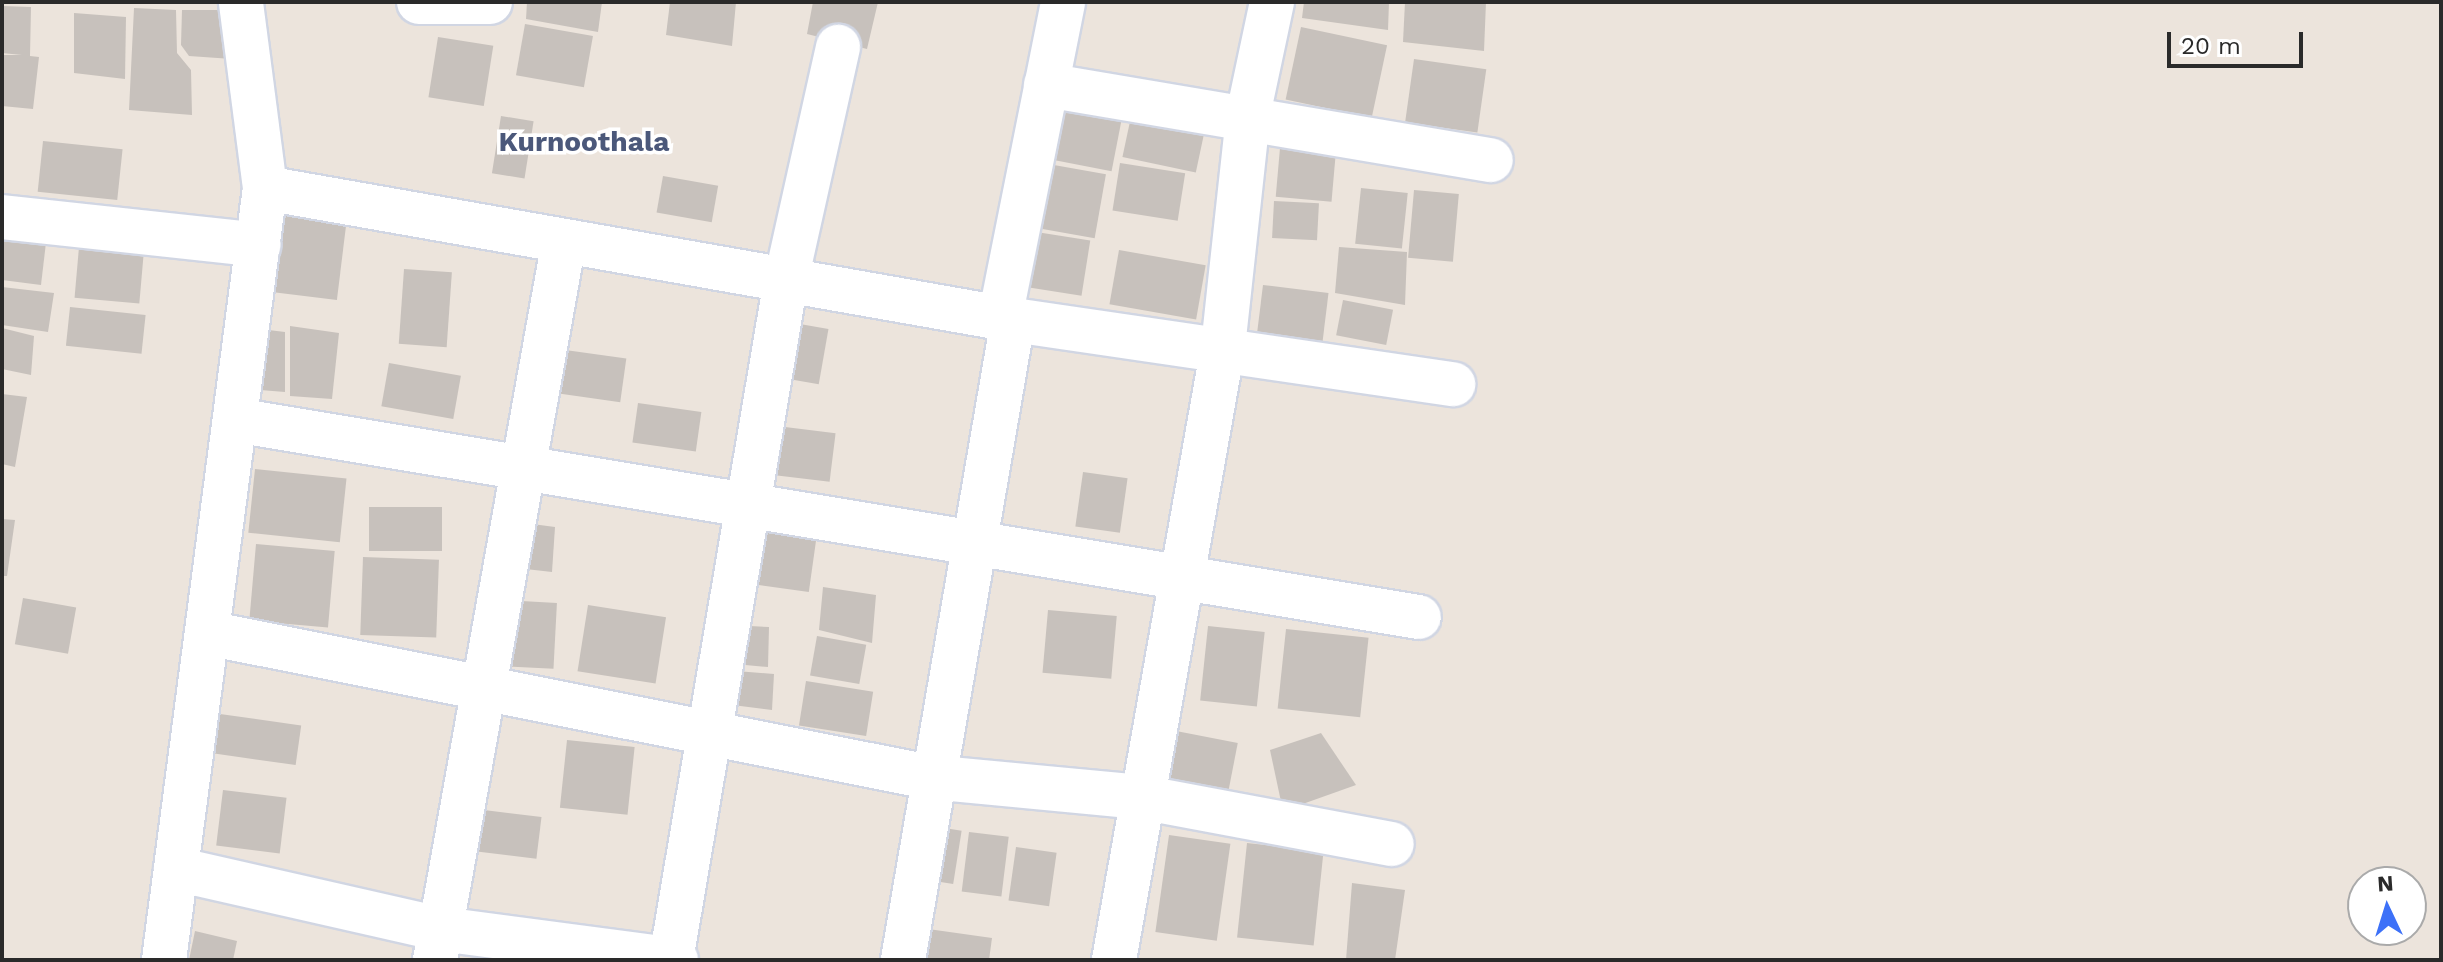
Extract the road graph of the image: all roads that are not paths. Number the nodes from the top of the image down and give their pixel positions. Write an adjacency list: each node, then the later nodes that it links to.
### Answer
1 (241, 2): 10 (street)
2 (419, 2): 3 (street)
3 (490, 2)
4 (1063, 2): 7 (street)
5 (1272, 2): 8 (street)
6 (838, 47): 14 (street)
7 (1046, 85): 8 (street); 15 (street)
8 (1248, 115): 9 (street); 16 (street)
9 (1491, 160)
10 (265, 188): 12 (street); 13 (street)
11 (2, 217): 13 (street)
12 (564, 241): 14 (street); 19 (street)
13 (258, 245): 18 (street)
14 (786, 280): 15 (street); 20 (street)
15 (1006, 319): 16 (street); 21 (street)
16 (1223, 347): 17 (street); 22 (street)
17 (1453, 384)
18 (235, 420): 19 (street); 24 (street)
19 (521, 468): 20 (street); 25 (street)
20 (745, 504): 21 (street); 26 (street)
21 (973, 548): 22 (street); 27 (street)
22 (1185, 578): 23 (street); 28 (street)
23 (1419, 617)
24 (207, 633): 25 (street); 30 (street)
25 (478, 691): 26 (street); 31 (street)
26 (706, 732): 27 (street); 33 (street)
27 (929, 777): 28 (street); 34 (street)
28 (1140, 797): 29 (street); 35 (street)
29 (1392, 844)
30 (176, 869): 31 (street); 32 (street)
31 (438, 944): 33 (street)
32 (164, 960)
33 (673, 960)
34 (903, 960)
35 (1114, 960)

